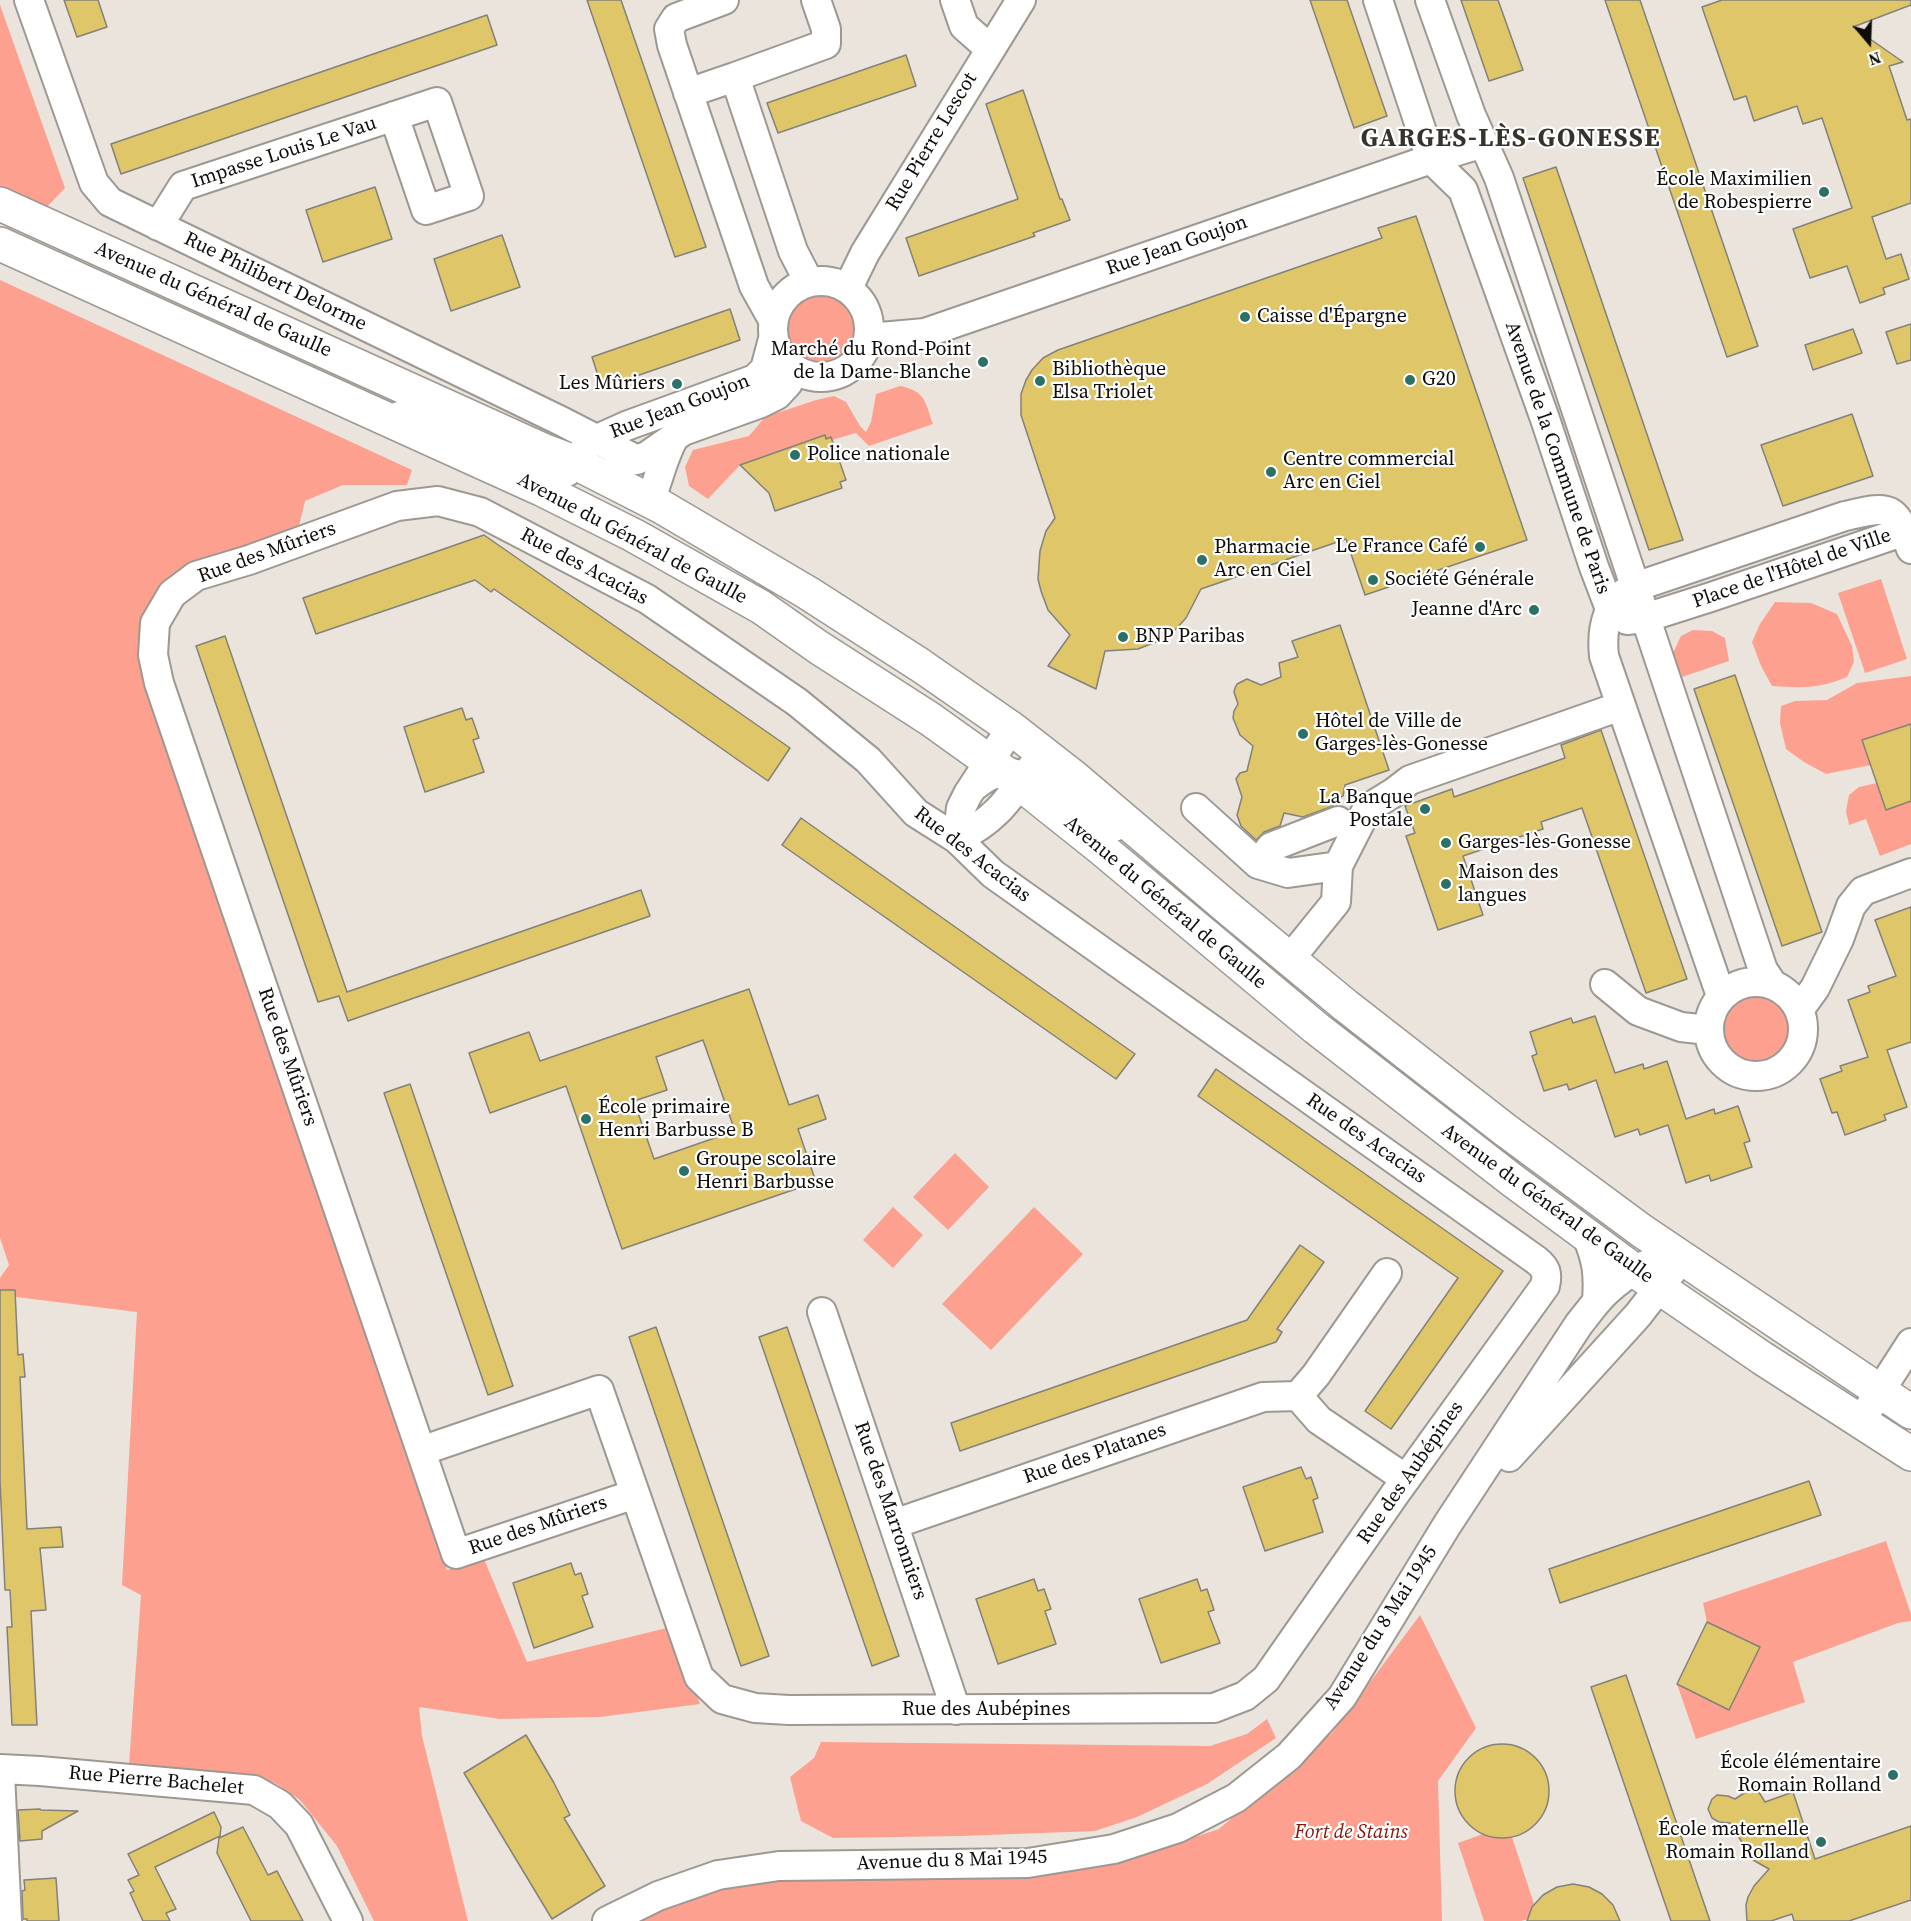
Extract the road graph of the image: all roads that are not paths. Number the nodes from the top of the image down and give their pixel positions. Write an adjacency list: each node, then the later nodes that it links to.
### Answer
1 (29, 0): 15 (street, Rue Philibert Delorme)
2 (724, 0): 10 (street)
3 (816, 0): 9 (street)
4 (955, 0): 8 (street)
5 (1021, 0): 8 (street, Rue Pierre Lescot)
6 (1378, 0): 13 (street, Avenue de la Commune de Paris)
7 (1430, 0): 12 (street, Avenue de la Commune de Paris)
8 (990, 49): 18 (street, Rue Pierre Lescot)
9 (735, 77): 10 (street); 17 (street)
10 (688, 93): 19 (street)
11 (394, 116): 15 (street, Impasse Louis Le Vau)
12 (1483, 143): 13 (street, Rue Jean Goujon); 30 (street, Avenue de la Commune de Paris)
13 (1431, 159): 20 (street, Rue Jean Goujon); 31 (street, Avenue de la Commune de Paris)
14 (0, 204): 24 (main road, Avenue du Général de Gaulle)
15 (158, 226): 24 (street, Rue Philibert Delorme)
16 (0, 244): 22 (main road, Avenue du Général de Gaulle)
17 (809, 282): 18 (street); 19 (street)
18 (848, 288): 20 (street)
19 (773, 330): 21 (street); 24 (street, Rue Jean Goujon)
20 (870, 338): 21 (street)
21 (794, 370): 23 (street, Rue Jean Goujon)
22 (380, 416): 24 (street, Avenue du Général de Gaulle); 28 (main road, Avenue du Général de Gaulle)
23 (675, 436): 25 (street, Rue Jean Goujon); 26 (street)
24 (577, 457): 25 (street, Avenue du Général de Gaulle); 26 (main road, Avenue du Général de Gaulle); 28 (street)
25 (636, 460)
26 (650, 501): 34 (main road, Avenue du Général de Gaulle)
27 (380, 512): 37 (street, Rue des Acacias); 60 (street, Rue des Mûriers)
28 (603, 520): 34 (main road, Avenue du Général de Gaulle)
29 (1908, 540): 30 (street, Place de l'Hôtel de Ville); 32 (street, Place de l'Hôtel de Ville)
30 (1635, 587): 31 (street, Place de l'Hôtel de Ville); 32 (street, Avenue de la Commune de Paris)
31 (1610, 609): 32 (street, Place de l'Hôtel de Ville); 33 (street, Avenue de la Commune de Paris)
32 (1645, 618): 43 (street, Avenue de la Commune de Paris)
33 (1621, 706): 39 (street); 44 (street, Avenue de la Commune de Paris)
34 (1016, 769): 37 (street); 37 (street); 41 (main road, Avenue du Général de Gaulle); 47 (main road, Avenue du Général de Gaulle)
35 (1196, 808): 38 (street)
36 (1338, 820): 38 (street)
37 (957, 839): 49 (street, Rue des Acacias)
38 (1258, 864): 39 (street)
39 (1338, 866): 41 (street)
40 (1911, 873): 45 (street)
41 (1290, 960): 48 (main road, Avenue du Général de Gaulle)
42 (1605, 984): 46 (street)
43 (1773, 986): 44 (street); 45 (street)
44 (1722, 996): 46 (street)
45 (1799, 1010): 46 (street)
46 (1708, 1030)
47 (1586, 1234): 51 (main road, Avenue du Général de Gaulle); 52 (street)
48 (1683, 1258): 51 (street, Avenue du 8 Mai 1945); 55 (main road, Avenue du Général de Gaulle)
49 (1545, 1268): 61 (street, Rue des Aubépines)
50 (1387, 1273): 56 (street)
51 (1648, 1279): 52 (street, Avenue du 8 Mai 1945); 58 (main road, Avenue du Général de Gaulle); 64 (street, Avenue du 8 Mai 1945)
52 (1597, 1301): 64 (street, Avenue du 8 Mai 1945)
53 (822, 1312): 63 (street, Rue des Marronniers)
54 (1911, 1343): 55 (street)
55 (1880, 1392): 57 (main road, Avenue du Général de Gaulle); 58 (street)
56 (1298, 1396): 61 (street); 63 (street, Rue des Platanes)
57 (1911, 1412)
58 (1860, 1422): 59 (main road, Avenue du Général de Gaulle)
59 (1908, 1444)
60 (421, 1451): 62 (street, Rue des Mûriers); 62 (street, Rue des Aubépines)
61 (1406, 1479): 65 (street, Rue des Aubépines)
62 (635, 1494): 65 (street, Rue des Aubépines)
63 (894, 1524): 65 (street, Rue des Marronniers)
64 (1447, 1525): 69 (street, Avenue du 8 Mai 1945)
65 (956, 1710)
66 (0, 1771): 67 (street); 68 (street, Rue Pierre Bachelet)
67 (7, 1921)
68 (348, 1921)
69 (607, 1921)

